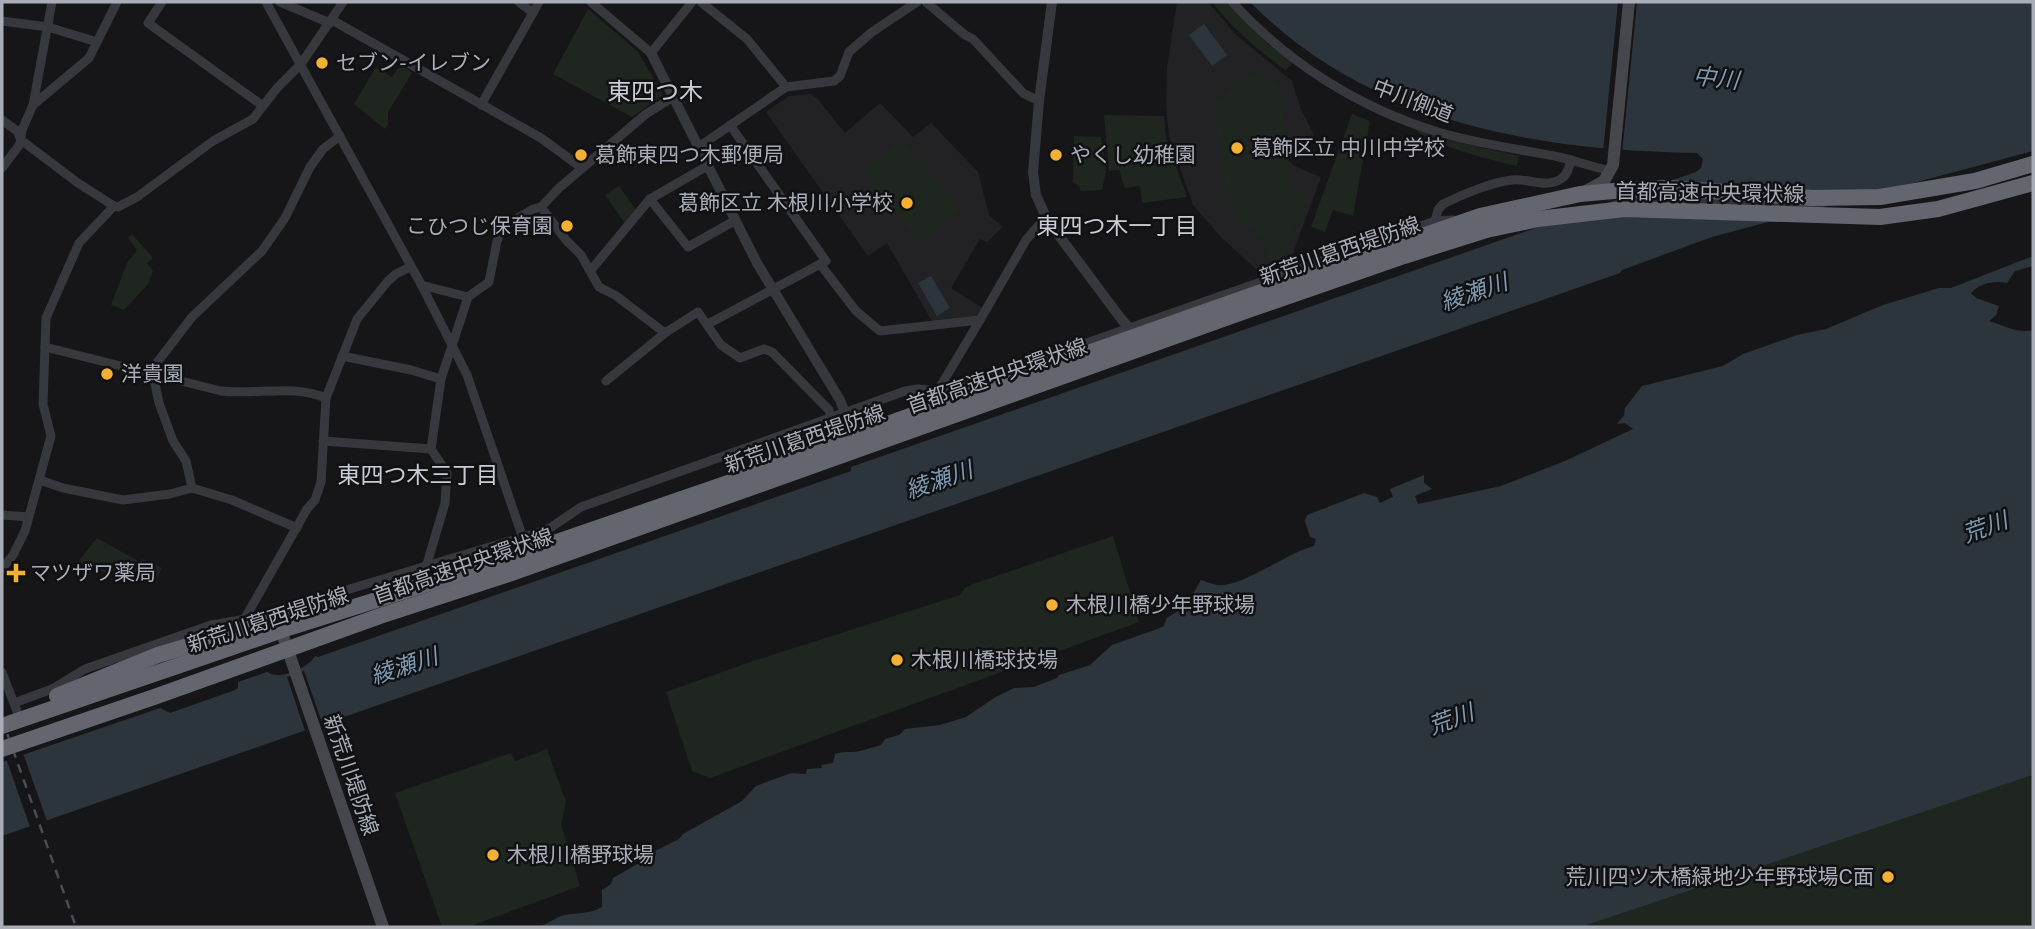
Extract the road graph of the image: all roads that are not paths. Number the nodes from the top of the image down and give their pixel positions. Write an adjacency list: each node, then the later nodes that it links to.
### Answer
1 (52, 2): 20 (street)
2 (117, 2): 21 (street)
3 (162, 2): 29 (street)
4 (265, 2): 23 (street)
5 (280, 2): 19 (street)
6 (343, 2): 19 (street)
7 (519, 2): 17 (street)
8 (539, 2): 17 (street)
9 (591, 2): 22 (street)
10 (692, 2): 22 (street)
11 (701, 2): 24 (street)
12 (917, 2): 24 (street)
13 (926, 2): 26 (street)
14 (1052, 2): 26 (street)
15 (1233, 2): 35 (street, 中川側道)
16 (1629, 2): 38 (main road)
17 (533, 13): 28 (street)
18 (2, 21): 20 (street)
19 (331, 21): 23 (street); 28 (street)
20 (48, 27): 21 (street); 27 (street)
21 (97, 43): 27 (street)
22 (651, 53): 25 (street)
23 (301, 64): 29 (street); 32 (street)
24 (786, 87): 31 (street)
25 (675, 96): 34 (street); 40 (street)
26 (1039, 101): 45 (street)
27 (33, 105): 33 (street)
28 (481, 105): 40 (street)
29 (263, 106): 43 (street)
30 (2, 120): 33 (street)
31 (730, 125): 34 (street); 49 (street)
32 (340, 136): 50 (street); 63 (street)
33 (21, 140): 39 (street); 43 (street)
34 (700, 146): 37 (street)
35 (1571, 160): 38 (street, 中川側道); 47 (street)
36 (2033, 164): 79 (highway, 首都高速中央環状線, bridge)
37 (709, 165): 42 (street); 46 (street)
38 (1612, 166): 48 (main road, 新荒川葛西堤防線)
39 (2, 168)
40 (582, 168): 44 (street)
41 (2033, 183): 82 (highway, 首都高速中央環状線, bridge)
42 (650, 199): 46 (street); 51 (street)
43 (114, 206): 61 (street)
44 (541, 207): 51 (street); 54 (street)
45 (1046, 217): 55 (street); 57 (street)
46 (736, 220): 53 (street)
47 (1435, 221): 48 (street); 57 (street)
48 (1472, 225): 59 (main road, 新荒川葛西堤防線)
49 (820, 264): 53 (street); 55 (street)
50 (410, 267): 52 (street); 62 (street)
51 (591, 270): 58 (street)
52 (421, 285): 54 (street); 60 (street)
53 (773, 290): 56 (street); 68 (street)
54 (468, 297): 60 (street)
55 (981, 320): 66 (street)
56 (708, 324): 58 (street); 70 (street)
57 (1130, 329): 59 (street); 66 (street)
58 (665, 333): 65 (street)
59 (1142, 341): 69 (main road, 新荒川葛西堤防線)
60 (452, 345): 64 (street); 79 (street)
61 (46, 347): 63 (street); 74 (street)
62 (342, 356): 64 (street); 67 (street)
63 (154, 373): 67 (street); 75 (street)
64 (441, 379): 73 (street)
65 (606, 381)
66 (933, 391): 68 (street); 69 (street)
67 (326, 398): 71 (street)
68 (845, 412): 70 (street); 72 (street)
69 (939, 412): 72 (main road, 新荒川葛西堤防線)
70 (831, 417): 79 (street)
71 (323, 441): 73 (street); 78 (street)
72 (856, 442): 79 (main road, 新荒川葛西堤防線)
73 (432, 449): 80 (street)
74 (40, 480): 75 (street); 77 (street)
75 (192, 488): 78 (street)
76 (2, 515): 77 (street)
77 (29, 517): 81 (street)
78 (297, 528): 83 (street)
79 (524, 549): 80 (street); 84 (main road, 新荒川葛西堤防線, bridge); 87 (highway, bridge); 89 (highway, 首都高速中央環状線, bridge)
80 (427, 564): 83 (street)
81 (2, 569)
82 (380, 616): 90 (highway, bridge); 91 (highway, 首都高速中央環状線, bridge)
83 (244, 620): 86 (street)
84 (283, 636): 88 (main road, 新荒川葛西堤防線, bridge); 92 (main road, 新荒川堤防線)
85 (2, 672): 86 (street)
86 (14, 703): 88 (street)
87 (2, 715)
88 (22, 724): 89 (main road, 新荒川葛西堤防線)
89 (2, 728)
90 (2, 738)
91 (2, 749)
92 (383, 927)

